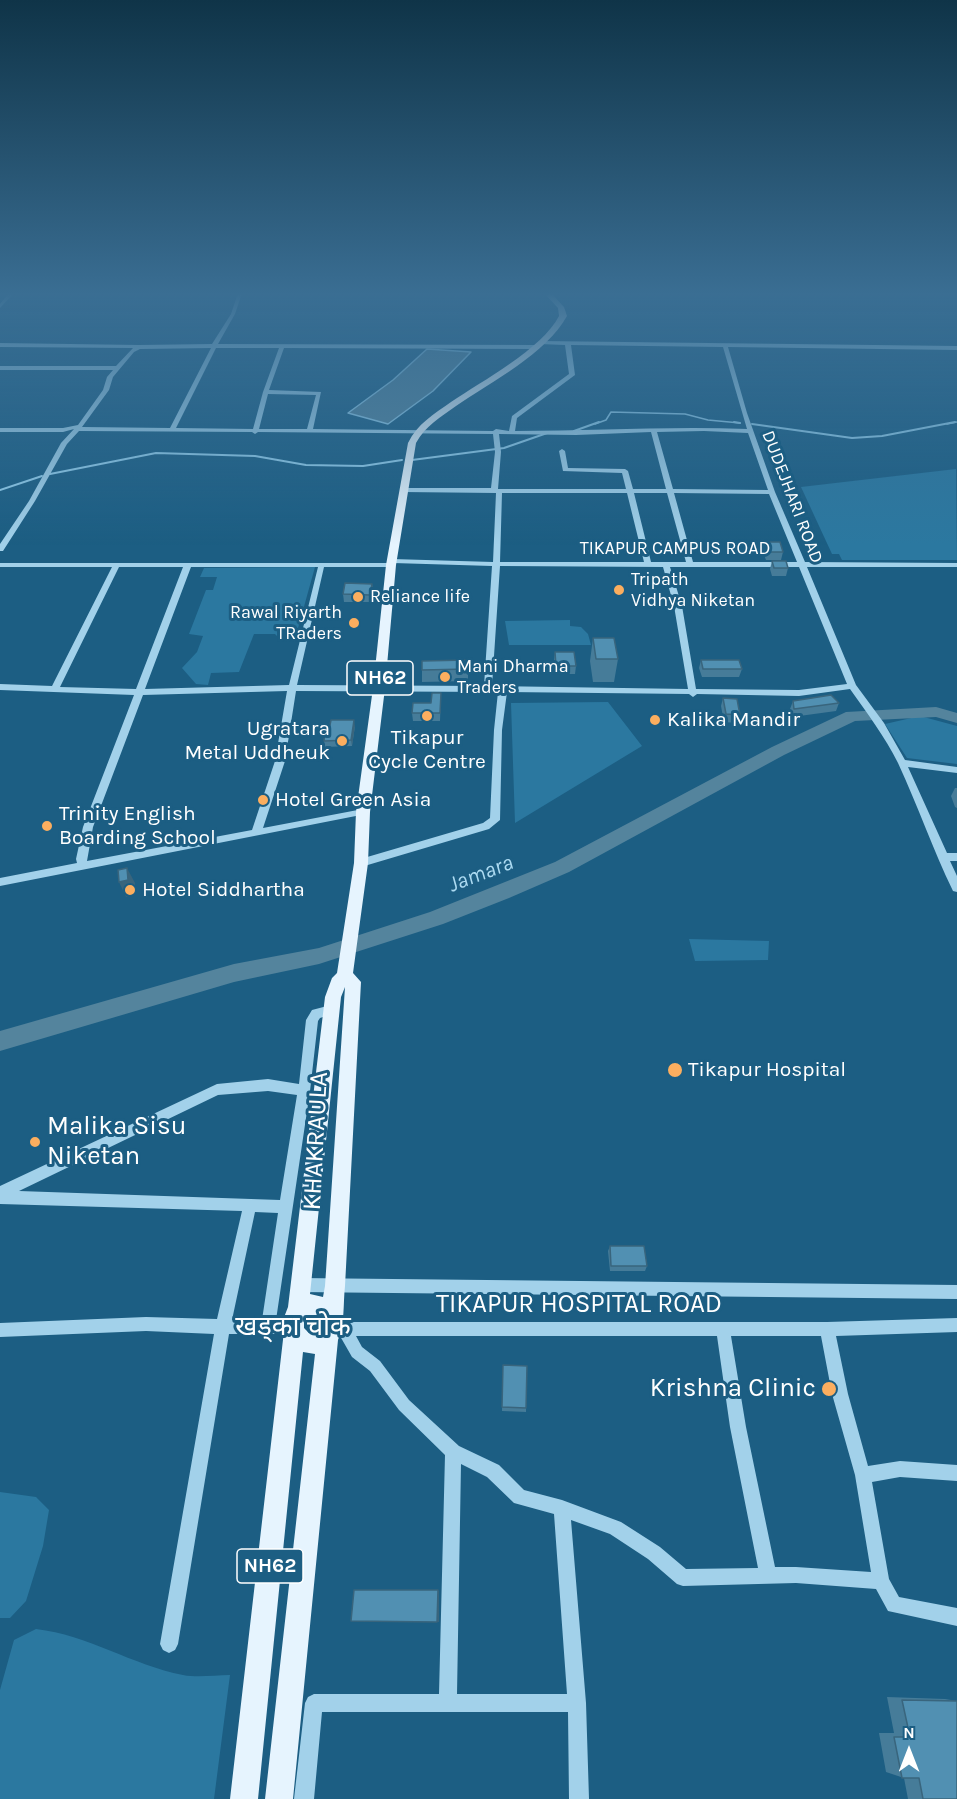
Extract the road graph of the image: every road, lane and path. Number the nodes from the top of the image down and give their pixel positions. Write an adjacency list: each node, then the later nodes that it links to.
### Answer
1 (112, 377): 8 (street)
2 (198, 377): 10 (street)
3 (271, 377): 7 (street)
4 (492, 377): 12 (main road)
5 (569, 377): 14 (street)
6 (734, 377): 15 (street, DUDEJHARI ROAD)
7 (266, 392): 16 (street); 17 (street)
8 (79, 428): 9 (street); 10 (street); 24 (street)
9 (0, 430)
10 (172, 430): 16 (street)
11 (653, 430): 14 (street); 15 (street); 21 (street)
12 (418, 431): 13 (street); 17 (street); 19 (main road, NH62)
13 (496, 431): 14 (street); 20 (street)
14 (512, 431)
15 (750, 431): 23 (street, DUDEJHARI ROAD)
16 (255, 432): 17 (street)
17 (309, 432)
18 (562, 450): 22 (street)
19 (403, 490): 20 (street); 25 (main road, NH62)
20 (496, 491): 22 (street); 27 (street)
21 (668, 491): 22 (street); 23 (street); 33 (street)
22 (630, 492): 32 (street)
23 (772, 492): 29 (street, DUDEJHARI ROAD)
24 (0, 549)
25 (392, 563): 27 (street, TIKAPUR CAMPUS ROAD); 31 (street, TIKAPUR CAMPUS ROAD); 39 (main road, NH62)
26 (117, 564): 30 (street, TIKAPUR CAMPUS ROAD); 31 (street, TIKAPUR CAMPUS ROAD); 41 (street)
27 (495, 564): 32 (street, TIKAPUR CAMPUS ROAD); 40 (street)
28 (666, 564): 32 (street, TIKAPUR CAMPUS ROAD); 33 (street, TIKAPUR CAMPUS ROAD); 44 (street)
29 (802, 564): 33 (street, TIKAPUR CAMPUS ROAD); 34 (street, TIKAPUR CAMPUS ROAD); 36 (street, DUDEJHARI ROAD)
30 (0, 565)
31 (188, 565): 43 (street)
32 (648, 565)
33 (690, 565)
34 (957, 565)
35 (321, 568): 38 (street)
36 (852, 686): 44 (street); 45 (street, DUDEJHARI ROAD)
37 (0, 687): 41 (street)
38 (293, 688): 39 (street); 43 (street); 48 (street)
39 (379, 688): 40 (street); 47 (main road, NH62)
40 (488, 688): 42 (street)
41 (55, 689): 43 (street)
42 (503, 689): 44 (street); 51 (street)
43 (139, 692): 52 (street)
44 (693, 693)
45 (902, 763): 46 (street); 49 (street, DUDEJHARI ROAD)
46 (957, 770)
47 (363, 812): 48 (street); 51 (main road, NH62)
48 (256, 833): 52 (street)
49 (942, 857): 50 (street); 54 (street, DUDEJHARI ROAD)
50 (957, 857)
51 (361, 863): 55 (main road, NH62)
52 (83, 865): 53 (street)
53 (0, 882)
54 (957, 888)
55 (345, 972): 56 (main road, KHAKRAULA / NH62); 62 (main road, KHAKRAULA / NH62)
56 (331, 1010): 57 (street); 61 (main road, KHAKRAULA / NH62)
57 (304, 1091): 58 (street); 60 (street)
58 (0, 1195): 59 (street)
59 (250, 1205): 60 (street); 66 (street)
60 (286, 1207): 67 (street)
61 (299, 1285): 62 (street); 64 (main road, KHAKRAULA / NH62)
62 (335, 1286): 63 (street); 68 (main road, KHAKRAULA / NH62)
63 (957, 1293)
64 (295, 1324): 67 (street); 68 (main road); 68 (main road); 82 (main road, NH62)
65 (957, 1325): 70 (street, TIKAPUR HOSPITAL ROAD)
66 (223, 1327): 67 (street); 71 (street); 79 (street)
67 (268, 1327)
68 (334, 1327): 69 (street, TIKAPUR HOSPITAL ROAD); 72 (street); 83 (main road, NH62)
69 (723, 1329): 70 (street, TIKAPUR HOSPITAL ROAD); 76 (street)
70 (828, 1329): 74 (street)
71 (0, 1330)
72 (453, 1452): 75 (street); 81 (street)
73 (957, 1473): 74 (street)
74 (863, 1474): 77 (street)
75 (562, 1508): 76 (street); 80 (street)
76 (768, 1576): 77 (street)
77 (881, 1581): 78 (street)
78 (957, 1617)
79 (169, 1644)
80 (577, 1702): 81 (street); 85 (street)
81 (448, 1703): 84 (street)
82 (244, 1799)
83 (279, 1799)
84 (304, 1799)
85 (579, 1799)

